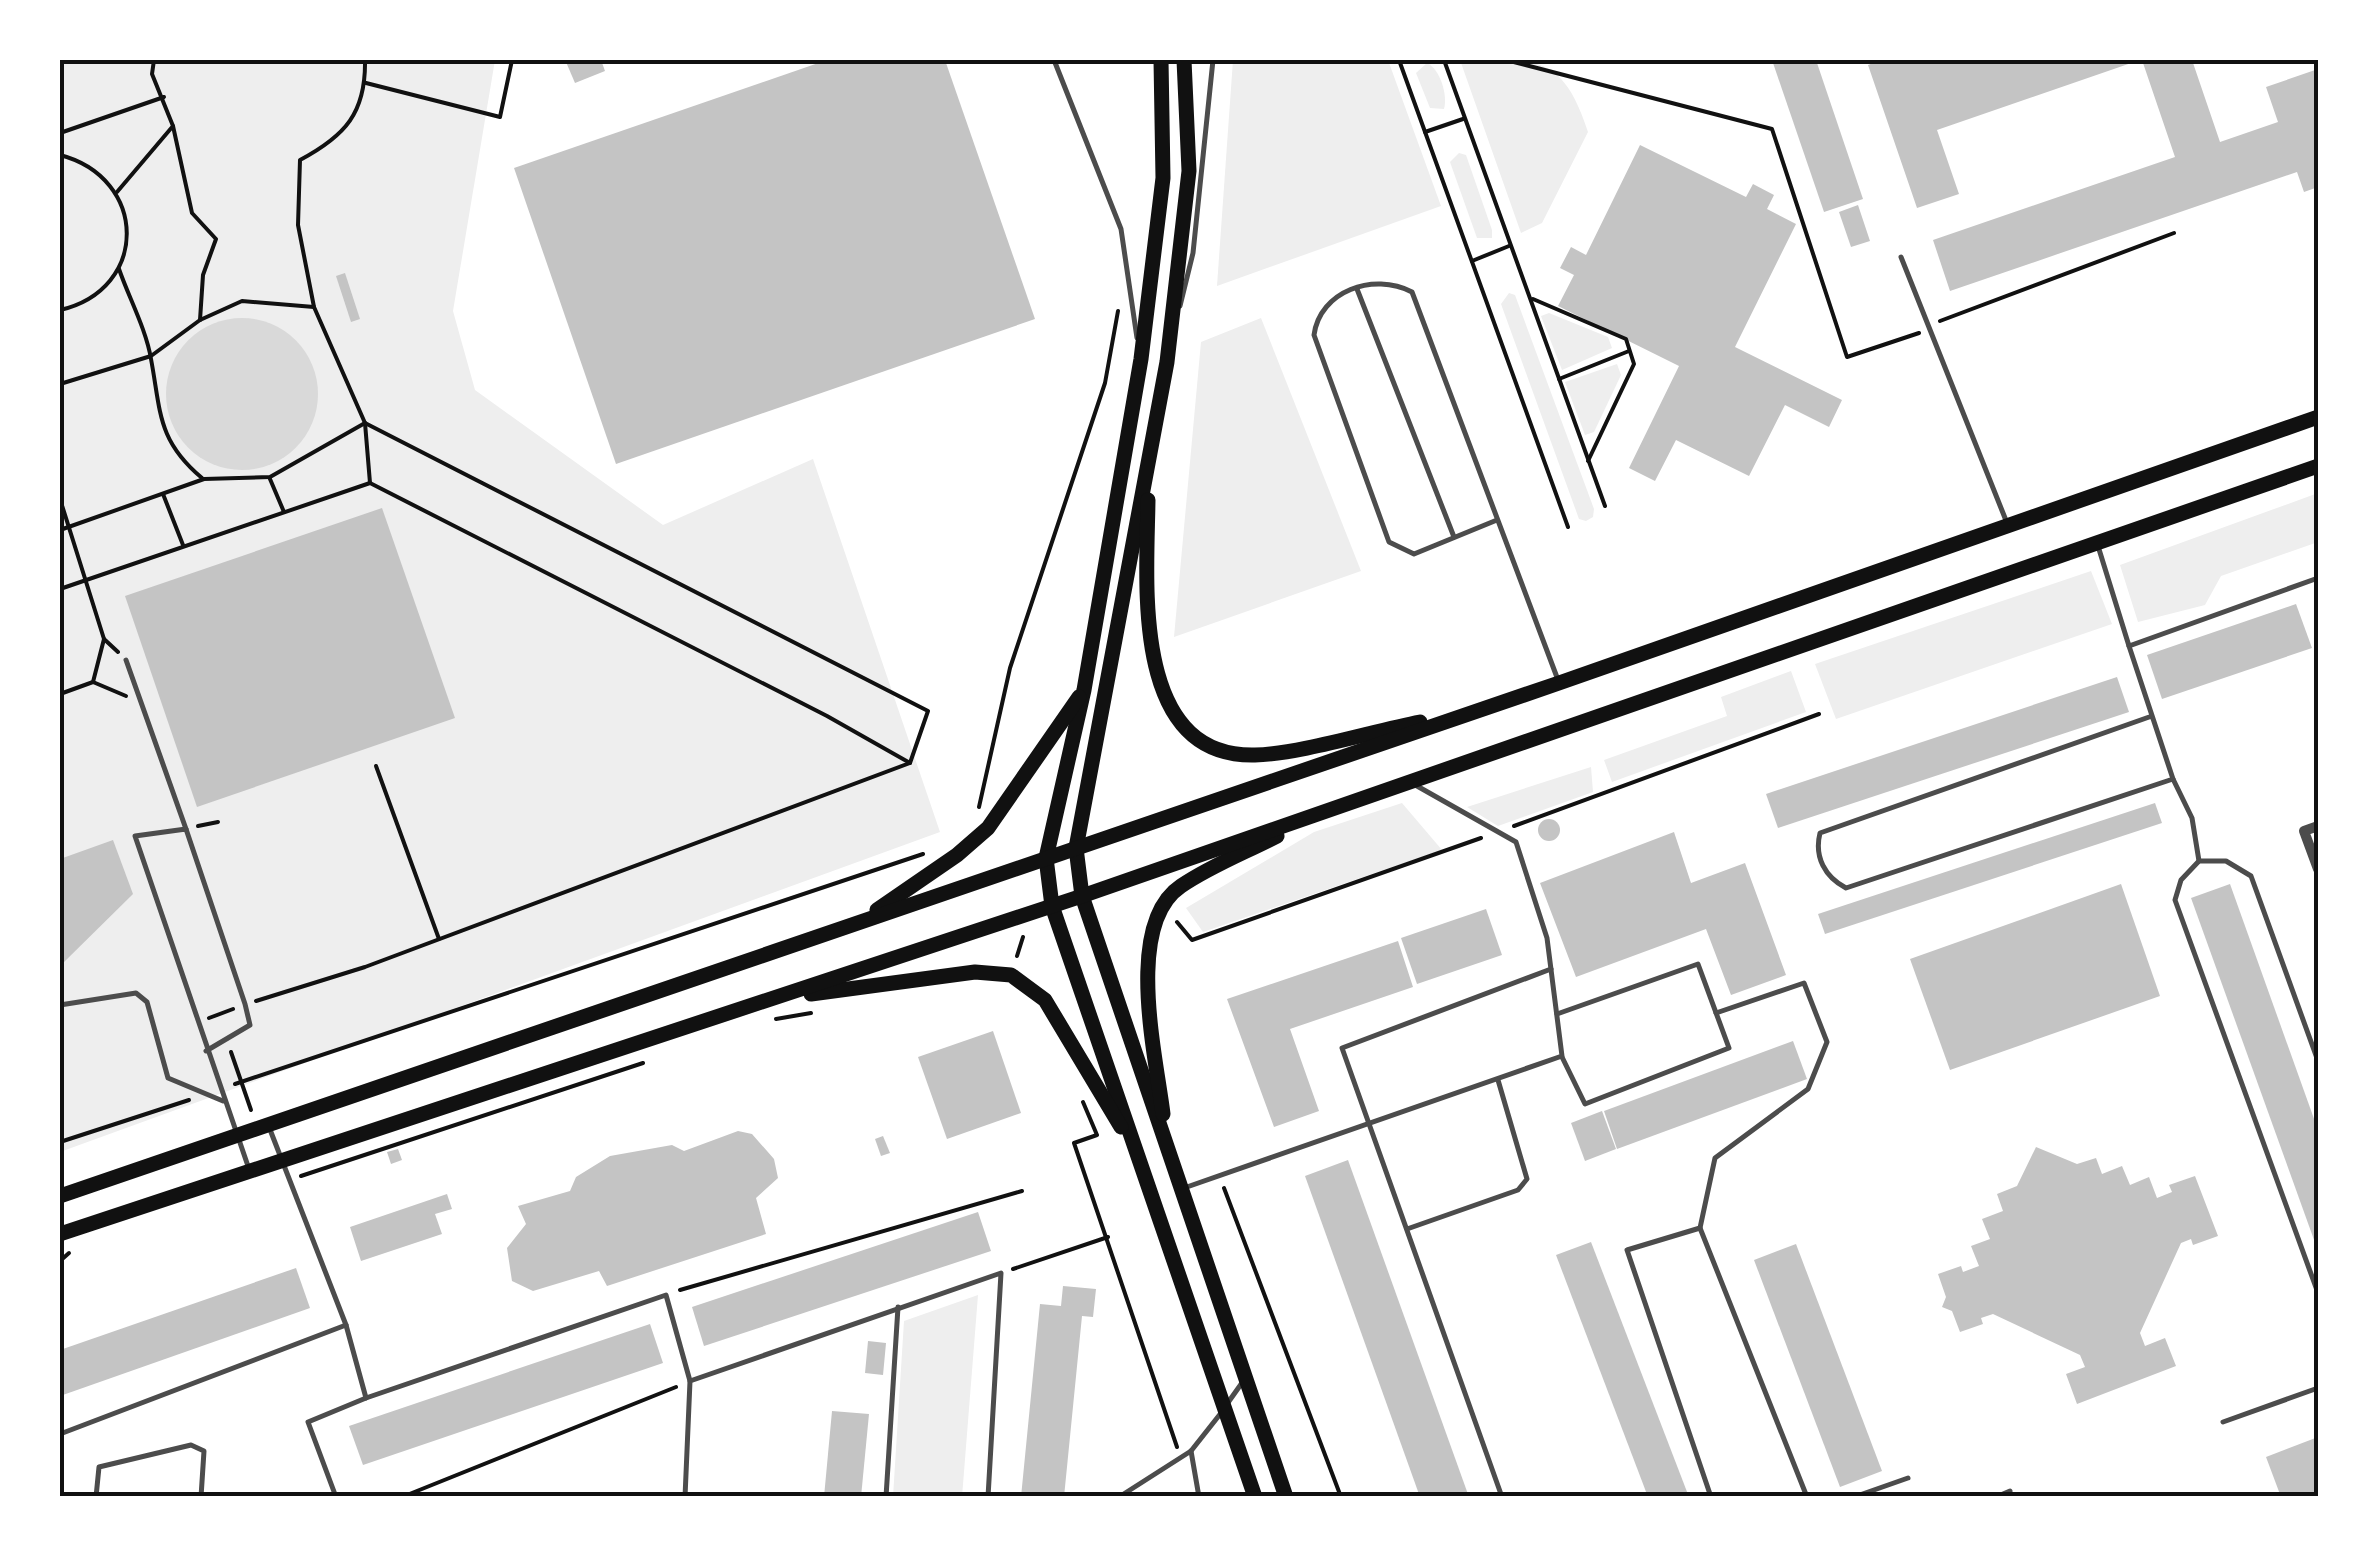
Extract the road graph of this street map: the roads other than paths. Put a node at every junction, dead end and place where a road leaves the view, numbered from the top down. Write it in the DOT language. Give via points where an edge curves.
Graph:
graph roads {
  1 [pos="1054,60"];
  2 [pos="1161,60"];
  3 [pos="1184,60"];
  4 [pos="1213,60"];
  5 [pos="1900,257"];
  6 [pos="1357,289"];
  7 [pos="1141,359"];
  8 [pos="1167,362"];
  9 [pos="2318,417"];
  10 [pos="1150,454"];
  11 [pos="2318,466"];
  12 [pos="1497,520"];
  13 [pos="2008,526"];
  14 [pos="1454,537"];
  15 [pos="2097,543"];
  16 [pos="2318,578"];
  17 [pos="2130,646"];
  18 [pos="126,660"];
  19 [pos="1560,682"];
  20 [pos="1084,690"];
  21 [pos="1478,710"];
  22 [pos="2152,716"];
  23 [pos="2174,778"];
  24 [pos="1410,782"];
  25 [pos="1326,811"];
  26 [pos="2318,826"];
  27 [pos="186,828"];
  28 [pos="1076,848"];
  29 [pos="1046,858"];
  30 [pos="2199,860"];
  31 [pos="2318,869"];
  32 [pos="1082,896"];
  33 [pos="1052,906"];
  34 [pos="860,922"];
  35 [pos="1551,969"];
  36 [pos="768,1000"];
  37 [pos="60,1005"];
  38 [pos="1556,1014"];
  39 [pos="1716,1014"];
  40 [pos="206,1051"];
  41 [pos="1562,1056"];
  42 [pos="2318,1061"];
  43 [pos="1498,1080"];
  44 [pos="223,1101"];
  45 [pos="1370,1123"];
  46 [pos="263,1126"];
  47 [pos="237,1135"];
  48 [pos="1166,1143"];
  49 [pos="1139,1158"];
  50 [pos="283,1161"];
  51 [pos="250,1171"];
  52 [pos="1182,1189"];
  53 [pos="60,1196"];
  54 [pos="1700,1228"];
  55 [pos="1408,1229"];
  56 [pos="60,1234"];
  57 [pos="2318,1293"];
  58 [pos="898,1307"];
  59 [pos="346,1324"];
  60 [pos="1246,1378"];
  61 [pos="690,1381"];
  62 [pos="2318,1388"];
  63 [pos="366,1398"];
  64 [pos="1224,1408"];
  65 [pos="2223,1422"];
  66 [pos="60,1434"];
  67 [pos="1191,1451"];
  68 [pos="1908,1478"];
  69 [pos="2010,1491"];
  70 [pos="335,1495"];
  71 [pos="96,1497"];
  72 [pos="201,1497"];
  73 [pos="323,1497"];
  74 [pos="685,1497"];
  75 [pos="886,1497"];
  76 [pos="988,1497"];
  77 [pos="1119,1497"];
  78 [pos="1199,1497"];
  79 [pos="1255,1497"];
  80 [pos="1286,1497"];
  81 [pos="1502,1497"];
  82 [pos="1711,1497"];
  83 [pos="1807,1497"];
  84 [pos="1854,1497"];
  85 [pos="1996,1497"];
  1 -- 7 [label="lane" via="1121,229"];
  2 -- 7 [label="main road" via="1163,178"];
  3 -- 8 [label="main road" via="1189,171"];
  4 -- 8 [label="lane" via="1193,253"];
  5 -- 13 [label="lane"];
  6 -- 12 [label="lane" via="1397,284 1412,292"];
  6 -- 14 [label="lane"];
  6 -- 14 [label="lane" via="1331,298 1317,314 1314,335 1389,542 1414,554"];
  7 -- 20 [label="main road"];
  8 -- 10 [label="main road"];
  9 -- 13 [label="main road"];
  10 -- 21 [label="main road" via="1146,618 1164,700 1204,745 1253,755"];
  10 -- 28 [label="main road"];
  11 -- 15 [label="main road"];
  12 -- 14 [label="lane"];
  12 -- 19 [label="lane"];
  13 -- 19 [label="main road"];
  15 -- 17 [label="lane"];
  15 -- 24 [label="main road"];
  16 -- 17 [label="lane"];
  17 -- 22 [label="lane"];
  18 -- 27 [label="lane"];
  19 -- 21 [label="main road"];
  20 -- 29 [label="main road"];
  20 -- 34 [label="main road" via="988,828"];
  21 -- 28 [label="main road"];
  22 -- 23 [label="lane"];
  22 -- 23 [label="lane" via="1820,833 1820,862 1846,888"];
  23 -- 30 [label="lane" via="2192,818"];
  24 -- 25 [label="main road"];
  24 -- 35 [label="lane" via="1516,842"];
  25 -- 32 [label="main road"];
  25 -- 48 [label="main road" via="1178,887 1163,905 1146,958"];
  26 -- 31 [label="street" via="2304,831"];
  27 -- 40 [label="lane" via="250,1025"];
  27 -- 40 [label="lane" via="134,836"];
  28 -- 29 [label="main road"];
  28 -- 32 [label="main road"];
  29 -- 33 [label="main road"];
  29 -- 34 [label="main road"];
  30 -- 42 [label="lane" via="2226,861 2251,876"];
  30 -- 57 [label="lane" via="2181,880 2175,900"];
  32 -- 33 [label="main road"];
  32 -- 48 [label="main road"];
  33 -- 36 [label="main road"];
  33 -- 49 [label="main road"];
  34 -- 46 [label="main road"];
  35 -- 38 [label="lane"];
  35 -- 45 [label="lane" via="1342,1048"];
  36 -- 49 [label="main road" via="975,972 1010,975 1045,1000"];
  36 -- 50 [label="main road"];
  37 -- 44 [label="lane" via="136,992 147,1002 168,1078"];
  38 -- 39 [label="lane" via="1698,964"];
  38 -- 41 [label="lane"];
  39 -- 41 [label="lane" via="1729,1048 1585,1104"];
  39 -- 54 [label="lane" via="1804,982 1827,1042 1808,1089 1715,1158"];
  40 -- 44 [label="lane"];
  41 -- 43 [label="lane"];
  43 -- 45 [label="lane"];
  43 -- 55 [label="lane" via="1527,1179 1518,1190"];
  44 -- 47 [label="lane"];
  45 -- 52 [label="lane"];
  45 -- 55 [label="lane"];
  46 -- 47 [label="main road"];
  46 -- 50 [label="lane"];
  47 -- 51 [label="lane"];
  47 -- 53 [label="main road"];
  48 -- 52 [label="main road"];
  49 -- 64 [label="main road"];
  50 -- 51 [label="main road"];
  50 -- 59 [label="lane"];
  51 -- 56 [label="main road"];
  52 -- 60 [label="main road"];
  54 -- 82 [label="lane" via="1628,1250"];
  54 -- 83 [label="lane"];
  55 -- 81 [label="lane"];
  58 -- 61 [label="lane"];
  58 -- 75 [label="lane"];
  58 -- 76 [label="lane" via="1001,1273"];
  59 -- 63 [label="lane"];
  59 -- 66 [label="lane"];
  60 -- 64 [label="lane"];
  60 -- 80 [label="main road"];
  61 -- 63 [label="lane" via="666,1294"];
  61 -- 74 [label="lane"];
  62 -- 65 [label="lane"];
  63 -- 70 [label="lane" via="308,1422"];
  64 -- 67 [label="lane"];
  64 -- 79 [label="main road"];
  67 -- 77 [label="lane"];
  67 -- 78 [label="lane"];
  68 -- 84 [label="lane"];
  69 -- 85 [label="lane"];
  70 -- 73 [label="lane"];
  71 -- 72 [label="lane" via="100,1468 191,1445 204,1451"];
}
